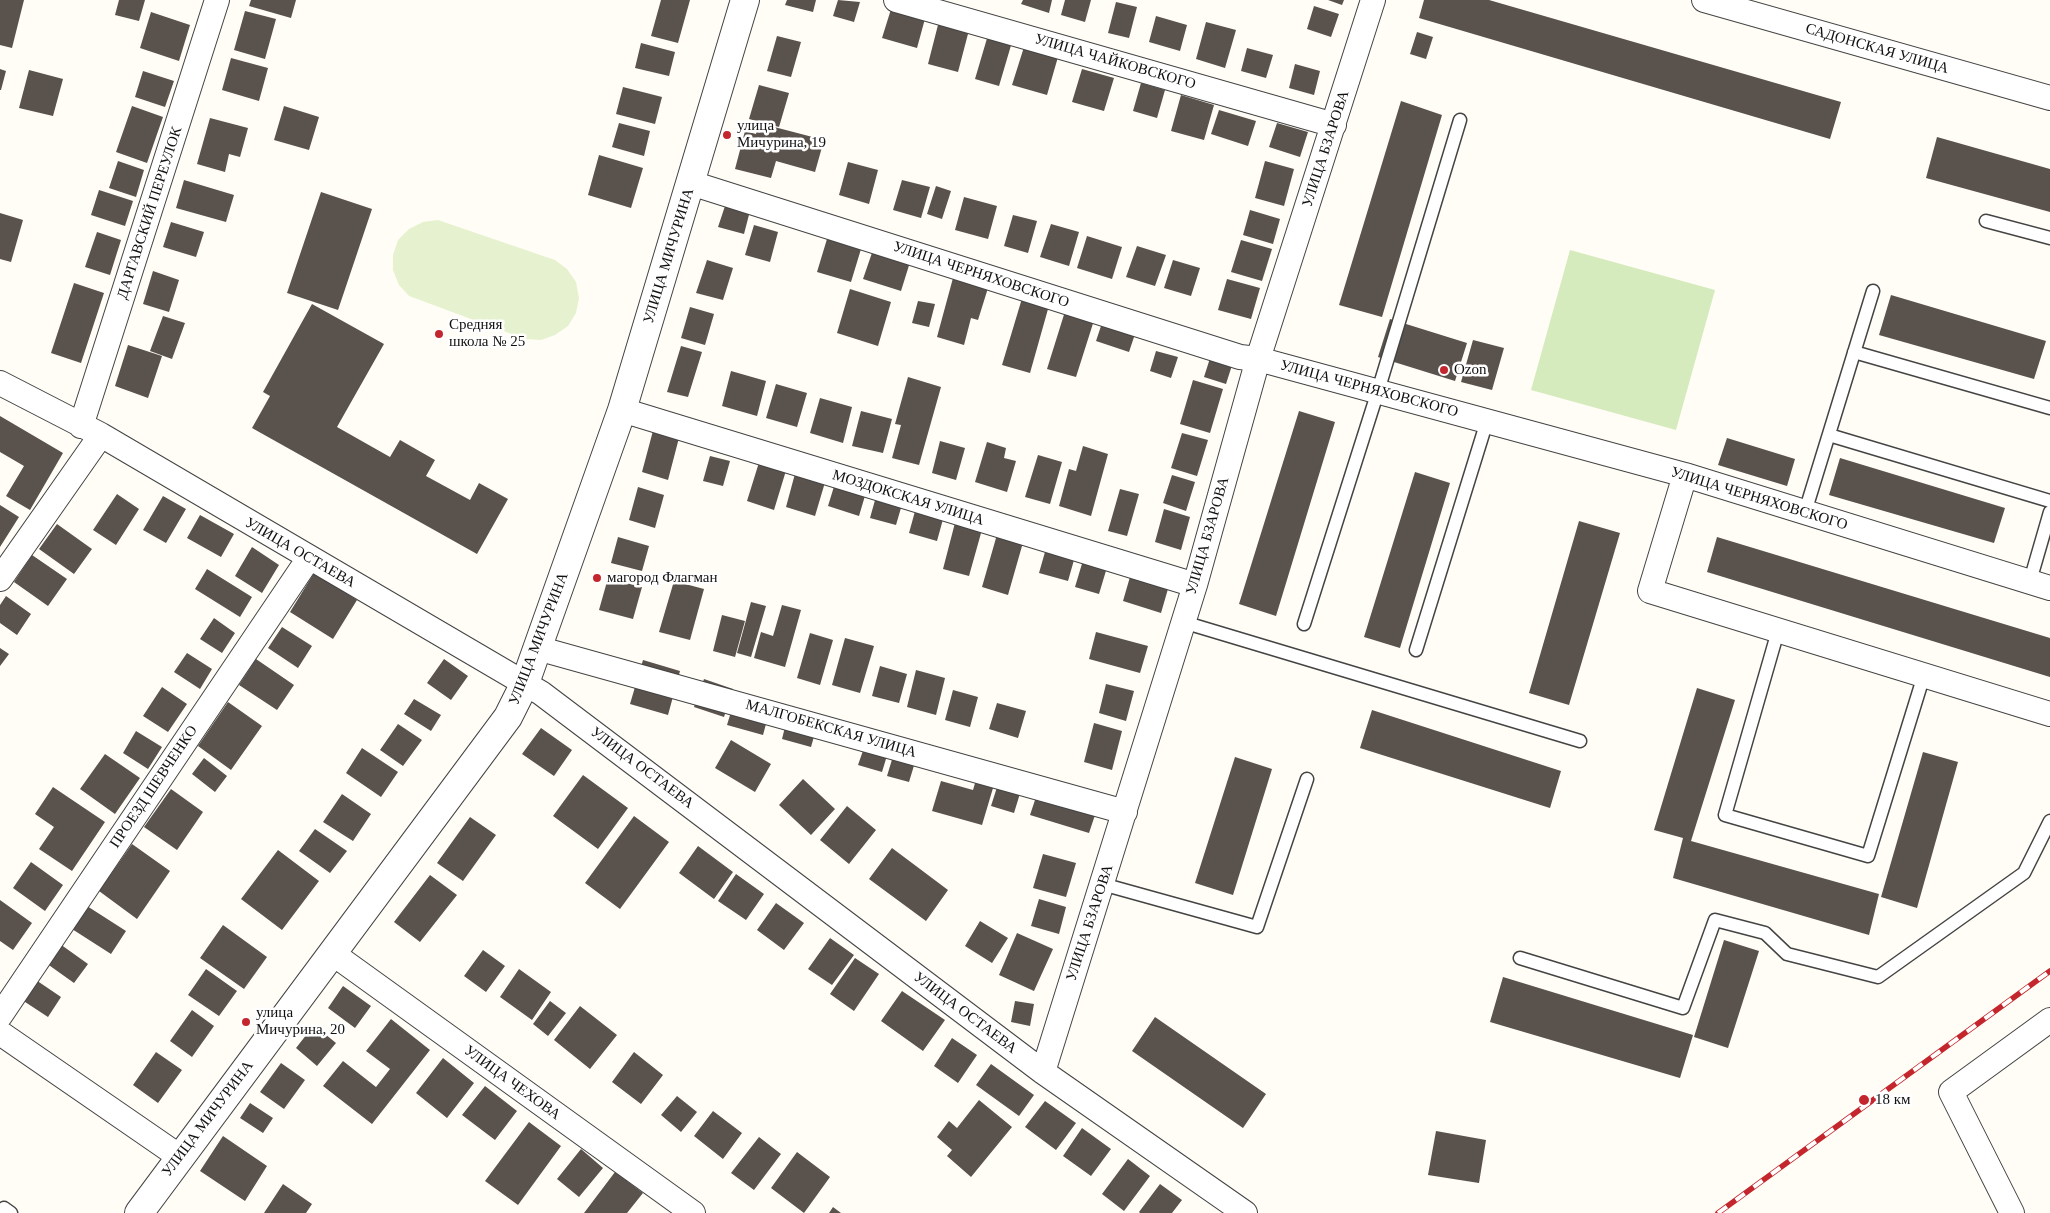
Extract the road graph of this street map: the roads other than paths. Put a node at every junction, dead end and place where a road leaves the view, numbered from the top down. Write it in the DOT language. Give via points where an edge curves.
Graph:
graph roads {
  1 [pos="218,0"];
  2 [pos="745,0"];
  3 [pos="896,0"];
  4 [pos="1372,0"];
  5 [pos="1704,0"];
  6 [pos="2050,98"];
  7 [pos="1460,120"];
  8 [pos="1334,125"];
  9 [pos="691,183"];
  10 [pos="1986,221"];
  11 [pos="2050,238"];
  12 [pos="1873,291"];
  13 [pos="1854,352"];
  14 [pos="1258,359"];
  15 [pos="0,384"];
  16 [pos="1378,392"];
  17 [pos="2050,408"];
  18 [pos="622,410"];
  19 [pos="1487,421"];
  20 [pos="91,430"];
  21 [pos="1829,435"];
  22 [pos="1685,475"];
  23 [pos="2050,501"];
  24 [pos="1805,512"];
  25 [pos="2050,512"];
  26 [pos="309,558"];
  27 [pos="0,579"];
  28 [pos="2040,584"];
  29 [pos="1195,585"];
  30 [pos="1183,622"];
  31 [pos="1304,624"];
  32 [pos="1778,631"];
  33 [pos="537,648"];
  34 [pos="1416,650"];
  35 [pos="1924,676"];
  36 [pos="525,683"];
  37 [pos="2050,714"];
  38 [pos="1580,741"];
  39 [pos="1307,779"];
  40 [pos="1125,812"];
  41 [pos="2050,820"];
  42 [pos="1102,884"];
  43 [pos="332,953"];
  44 [pos="1520,958"];
  45 [pos="0,1016"];
  46 [pos="2050,1020"];
  47 [pos="0,1033"];
  48 [pos="1043,1072"];
  49 [pos="180,1157"];
  50 [pos="146,1210"];
  51 [pos="0,1213"];
  52 [pos="11,1213"];
  53 [pos="693,1213"];
  54 [pos="1245,1213"];
  55 [pos="2012,1213"];
  1 -- 20 [label="street, ДАРГАВСКИЙ ПЕРЕУЛОК"];
  2 -- 9 [label="street, УЛИЦА МИЧУРИНА"];
  3 -- 8 [label="street, УЛИЦА ЧАЙКОВСКОГО"];
  4 -- 8 [label="street, УЛИЦА БЗАРОВА"];
  5 -- 6 [label="street, САДОНСКАЯ УЛИЦА"];
  7 -- 16 [label="lane"];
  8 -- 14 [label="street, УЛИЦА БЗАРОВА"];
  9 -- 14 [label="street, УЛИЦА ЧЕРНЯХОВСКОГО" via="1231,354"];
  9 -- 18 [label="street, УЛИЦА МИЧУРИНА"];
  10 -- 11 [label="lane"];
  12 -- 13 [label="lane"];
  13 -- 17 [label="lane"];
  13 -- 21 [label="lane"];
  14 -- 16 [label="street, УЛИЦА ЧЕРНЯХОВСКОГО"];
  14 -- 29 [label="street, УЛИЦА БЗАРОВА"];
  15 -- 20 [label="street, УЛИЦА ОСТАЕВА"];
  16 -- 19 [label="street, УЛИЦА ЧЕРНЯХОВСКОГО"];
  16 -- 31 [label="lane"];
  18 -- 29 [label="street, МОЗДОКСКАЯ УЛИЦА"];
  18 -- 33 [label="street, УЛИЦА МИЧУРИНА"];
  19 -- 22 [label="street, УЛИЦА ЧЕРНЯХОВСКОГО"];
  19 -- 34 [label="lane"];
  20 -- 26 [label="street, УЛИЦА ОСТАЕВА"];
  20 -- 27 [label="street, ДАРГАВСКИЙ ПЕРЕУЛОК"];
  21 -- 23 [label="lane"];
  21 -- 24 [label="lane"];
  22 -- 24 [label="street, УЛИЦА ЧЕРНЯХОВСКОГО"];
  22 -- 32 [label="street" via="1650,591"];
  24 -- 28 [label="street, УЛИЦА ЧЕРНЯХОВСКОГО"];
  25 -- 28 [label="lane"];
  26 -- 36 [label="street, УЛИЦА ОСТАЕВА"];
  26 -- 45 [label="street, ПРОЕЗД ШЕВЧЕНКО"];
  29 -- 30 [label="street, УЛИЦА БЗАРОВА"];
  30 -- 38 [label="lane"];
  30 -- 40 [label="street, УЛИЦА БЗАРОВА"];
  32 -- 35 [label="street"];
  32 -- 35 [label="lane" via="1725,815 1868,856"];
  33 -- 36 [label="street, УЛИЦА МИЧУРИНА"];
  33 -- 40 [label="street, МАЛГОБЕКСКАЯ УЛИЦА"];
  35 -- 37 [label="street"];
  36 -- 43 [label="street, УЛИЦА МИЧУРИНА" via="508,717"];
  36 -- 48 [label="street, УЛИЦА ОСТАЕВА"];
  39 -- 42 [label="lane" via="1257,927"];
  40 -- 42 [label="street, УЛИЦА БЗАРОВА"];
  41 -- 44 [label="lane" via="2024,873 1878,976 1787,954 1765,933 1715,920 1684,1008"];
  42 -- 48 [label="street, УЛИЦА БЗАРОВА"];
  43 -- 49 [label="street, УЛИЦА МИЧУРИНА"];
  43 -- 53 [label="street, УЛИЦА ЧЕХОВА"];
  46 -- 55 [label="street" via="1951,1092"];
  47 -- 49 [label="street"];
  48 -- 54 [label="street, УЛИЦА ОСТАЕВА"];
  49 -- 50 [label="street, УЛИЦА МИЧУРИНА"];
  51 -- 52 [label="lane" via="4,1208"];
}
